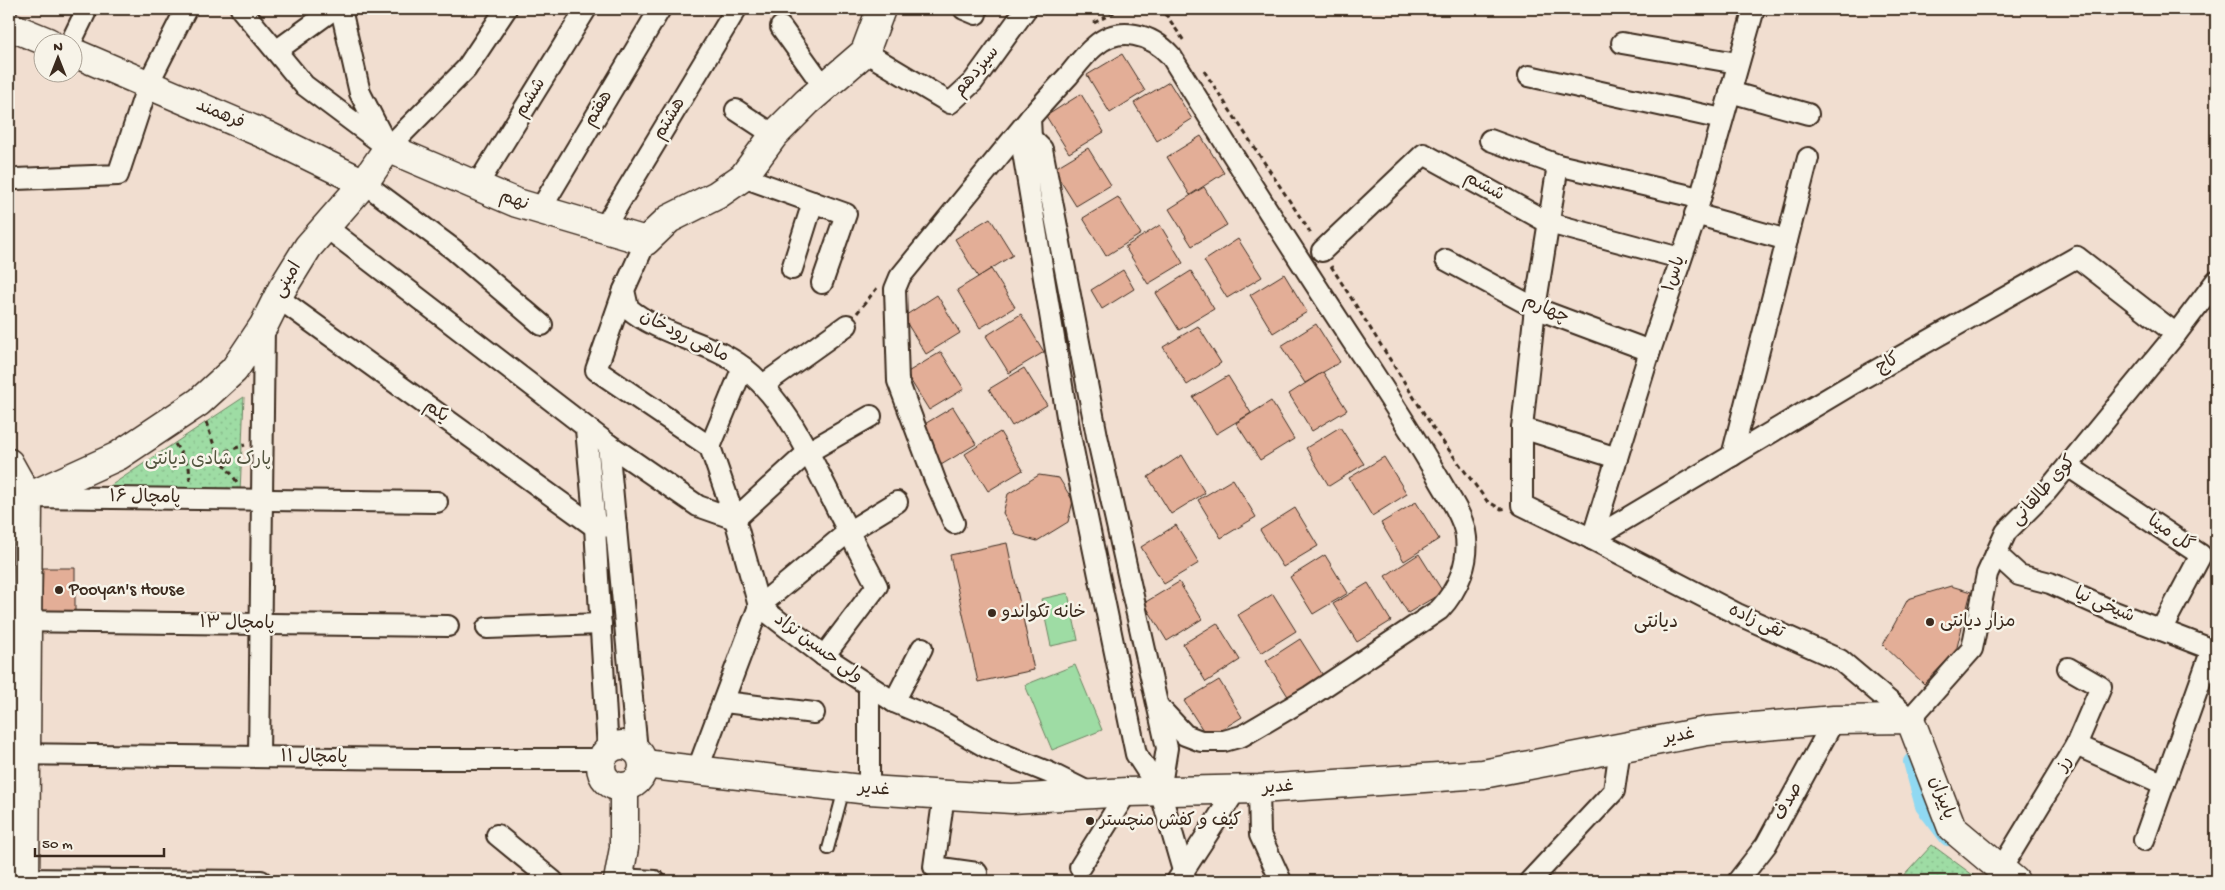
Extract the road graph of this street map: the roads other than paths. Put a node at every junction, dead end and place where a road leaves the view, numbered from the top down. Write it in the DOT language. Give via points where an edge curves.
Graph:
graph roads {
  1 [pos="87,9"];
  2 [pos="186,9"];
  3 [pos="334,9"];
  4 [pos="341,9"];
  5 [pos="506,9"];
  6 [pos="586,9"];
  7 [pos="660,9"];
  8 [pos="736,9"];
  9 [pos="881,9"];
  10 [pos="1026,9"];
  11 [pos="1754,9"];
  12 [pos="249,12"];
  13 [pos="9,26"];
  14 [pos="781,27"];
  15 [pos="75,32"];
  16 [pos="32,35"];
  17 [pos="1622,43"];
  18 [pos="276,51"];
  19 [pos="865,52"];
  20 [pos="82,56"];
  21 [pos="1737,63"];
  22 [pos="1529,76"];
  23 [pos="148,84"];
  24 [pos="824,87"];
  25 [pos="1730,92"];
  26 [pos="736,110"];
  27 [pos="1808,114"];
  28 [pos="1030,118"];
  29 [pos="1722,119"];
  30 [pos="774,135"];
  31 [pos="1031,138"];
  32 [pos="1490,140"];
  33 [pos="388,148"];
  34 [pos="1808,158"];
  35 [pos="1558,165"];
  36 [pos="743,177"];
  37 [pos="16,179"];
  38 [pos="364,183"];
  39 [pos="476,186"];
  40 [pos="813,202"];
  41 [pos="1697,206"];
  42 [pos="540,210"];
  43 [pos="1550,223"];
  44 [pos="326,227"];
  45 [pos="604,228"];
  46 [pos="1787,240"];
  47 [pos="646,241"];
  48 [pos="1322,251"];
  49 [pos="1680,258"];
  50 [pos="1446,260"];
  51 [pos="792,269"];
  52 [pos="2216,280"];
  53 [pos="822,283"];
  54 [pos="624,290"];
  55 [pos="277,297"];
  56 [pos="2210,302"];
  57 [pos="1535,308"];
  58 [pos="264,325"];
  59 [pos="542,325"];
  60 [pos="847,325"];
  61 [pos="2176,334"];
  62 [pos="1650,351"];
  63 [pos="742,367"];
  64 [pos="763,385"];
  65 [pos="871,416"];
  66 [pos="1522,428"];
  67 [pos="586,429"];
  68 [pos="1097,436"];
  69 [pos="1071,440"];
  70 [pos="608,444"];
  71 [pos="710,447"];
  72 [pos="808,452"];
  73 [pos="1732,456"];
  74 [pos="1617,458"];
  75 [pos="9,463"];
  76 [pos="2068,466"];
  77 [pos="18,498"];
  78 [pos="255,500"];
  79 [pos="437,502"];
  80 [pos="897,502"];
  81 [pos="735,519"];
  82 [pos="954,523"];
  83 [pos="616,526"];
  84 [pos="595,527"];
  85 [pos="848,532"];
  86 [pos="1592,538"];
  87 [pos="1996,554"];
  88 [pos="759,606"];
  89 [pos="18,621"];
  90 [pos="260,624"];
  91 [pos="601,624"];
  92 [pos="448,626"];
  93 [pos="487,628"];
  94 [pos="2162,630"];
  95 [pos="922,648"];
  96 [pos="2214,650"];
  97 [pos="824,656"];
  98 [pos="2068,668"];
  99 [pos="869,687"];
  100 [pos="725,702"];
  101 [pos="894,702"];
  102 [pos="1157,704"];
  103 [pos="814,713"];
  104 [pos="1910,719"];
  105 [pos="1834,720"];
  106 [pos="2076,745"];
  107 [pos="1620,748"];
  108 [pos="17,754"];
  109 [pos="605,755"];
  110 [pos="259,757"];
  111 [pos="640,757"];
  112 [pos="698,771"];
  113 [pos="2164,784"];
  114 [pos="624,787"];
  115 [pos="857,789"];
  116 [pos="1248,790"];
  117 [pos="1160,791"];
  118 [pos="1127,792"];
  119 [pos="1092,794"];
  120 [pos="944,795"];
  121 [pos="497,835"];
  122 [pos="2144,840"];
  123 [pos="828,849"];
  124 [pos="1080,866"];
  125 [pos="977,873"];
  126 [pos="2008,875"];
  127 [pos="1182,879"];
  128 [pos="20,880"];
  129 [pos="261,881"];
  130 [pos="553,881"];
  131 [pos="619,881"];
  132 [pos="655,881"];
  133 [pos="1281,881"];
  134 [pos="1530,881"];
  135 [pos="1738,881"];
  1 -- 15 [label="street"];
  2 -- 23 [label="street"];
  3 -- 18 [label="street"];
  4 -- 33 [label="street" via="360,93"];
  5 -- 33 [label="street, امینی" via="466,69"];
  6 -- 39 [label="street, ششم"];
  7 -- 42 [label="street, هفتم"];
  8 -- 45 [label="street, هشتم"];
  9 -- 19 [label="main road"];
  10 -- 19 [label="street, سیزدهم" via="973,82 950,103"];
  11 -- 21 [label="street, یاس۱"];
  12 -- 18 [label="street"];
  13 -- 16 [label="main road"];
  14 -- 24 [label="street"];
  17 -- 21 [label="street"];
  18 -- 33 [label="street" via="304,84"];
  19 -- 24 [label="main road"];
  20 -- 23 [label="main road, فرهمند"];
  21 -- 25 [label="street, یاس۱"];
  22 -- 29 [label="street"];
  23 -- 37 [label="street" via="118,175"];
  23 -- 38 [label="main road, فرهمند" via="266,135"];
  24 -- 30 [label="main road"];
  25 -- 27 [label="street"];
  25 -- 29 [label="street, یاس۱"];
  26 -- 30 [label="street"];
  28 -- 31 [label="street"];
  28 -- 82 [label="street" via="900,277 895,289 898,382"];
  28 -- 102 [label="street" via="1095,46 1109,37 1139,35 1163,47 1413,434 1455,506 1466,532 1460,581 1452,597 1439,610 1310,696 1242,736 1224,741 1201,741 1185,735"];
  29 -- 41 [label="street, یاس۱"];
  30 -- 36 [label="main road"];
  31 -- 68 [label="street" via="1042,149"];
  31 -- 69 [label="street" via="1023,152"];
  32 -- 35 [label="street"];
  33 -- 38 [label="main road, امینی"];
  33 -- 39 [label="main road, نهم"];
  34 -- 46 [label="street"];
  35 -- 41 [label="street"];
  35 -- 43 [label="street"];
  36 -- 40 [label="street"];
  36 -- 47 [label="main road" via="717,195 670,219"];
  38 -- 44 [label="main road, امینی"];
  38 -- 59 [label="street" via="453,249"];
  39 -- 42 [label="main road, نهم"];
  40 -- 51 [label="street"];
  40 -- 53 [label="street" via="846,214"];
  41 -- 46 [label="street"];
  41 -- 49 [label="street, یاس۱"];
  42 -- 45 [label="main road, نهم"];
  43 -- 48 [label="street, ششم" via="1424,154"];
  43 -- 49 [label="street, ششم"];
  43 -- 57 [label="street"];
  44 -- 55 [label="main road, امینی" via="308,247"];
  44 -- 67 [label="street"];
  45 -- 47 [label="main road, نهم"];
  46 -- 73 [label="street"];
  47 -- 54 [label="street"];
  49 -- 62 [label="street, یاس۱"];
  50 -- 57 [label="street, چهارم"];
  52 -- 56 [label="street, کوی طالقانی"];
  54 -- 63 [label="street, ماهی رودخان" via="628,308 637,315 723,354"];
  54 -- 71 [label="street" via="596,370"];
  55 -- 58 [label="main road, امینی"];
  55 -- 84 [label="street, یکم"];
  56 -- 61 [label="street, کوی طالقانی"];
  57 -- 62 [label="street, چهارم"];
  57 -- 66 [label="street"];
  58 -- 77 [label="main road, امینی" via="234,370 199,402 118,456"];
  58 -- 78 [label="street" via="263,439"];
  60 -- 64 [label="street"];
  61 -- 73 [label="street, کاج" via="2077,257"];
  61 -- 76 [label="street, کوی طالقانی"];
  62 -- 74 [label="street, یاس۱"];
  63 -- 64 [label="street, ماهی رودخان"];
  63 -- 71 [label="street"];
  64 -- 72 [label="street, ماهی رودخان" via="782,408"];
  65 -- 72 [label="street"];
  66 -- 74 [label="street"];
  66 -- 86 [label="street, تقی زاده" via="1522,505"];
  67 -- 70 [label="street"];
  67 -- 84 [label="street"];
  68 -- 69 [label="street"];
  68 -- 102 [label="street"];
  69 -- 117 [label="street" via="1136,754"];
  70 -- 81 [label="street" via="698,506"];
  70 -- 83 [label="street"];
  71 -- 81 [label="street, ولی حسین نژاد"];
  72 -- 81 [label="street"];
  72 -- 85 [label="street, ماهی رودخان"];
  73 -- 86 [label="street, کاج"];
  74 -- 86 [label="street, یاس۱"];
  75 -- 77 [label="main road"];
  76 -- 87 [label="street, کوی طالقانی" via="2006,532"];
  76 -- 94 [label="street, گل مینا" via="2201,555"];
  77 -- 78 [label="street, پامچال ۱۶"];
  77 -- 89 [label="main road"];
  78 -- 79 [label="street, پامچال ۱۶"];
  78 -- 90 [label="street"];
  80 -- 85 [label="street"];
  81 -- 88 [label="street, ولی حسین نژاد"];
  83 -- 84 [label="street"];
  83 -- 111 [label="street"];
  84 -- 91 [label="street"];
  85 -- 88 [label="street"];
  85 -- 97 [label="street, ماهی رودخان" via="877,586"];
  86 -- 104 [label="street, تقی زاده" via="1737,614 1840,660"];
  87 -- 94 [label="street, شیخی نیا" via="2019,575 2050,583"];
  87 -- 104 [label="street, کوی طالقانی" via="1987,574 1972,648"];
  88 -- 97 [label="street, ولی حسین نژاد"];
  88 -- 100 [label="street"];
  89 -- 90 [label="street, پامچال ۱۳"];
  89 -- 108 [label="main road"];
  90 -- 92 [label="street, پامچال ۱۳"];
  90 -- 110 [label="street"];
  91 -- 93 [label="street"];
  91 -- 109 [label="street"];
  94 -- 96 [label="street, شیخی نیا"];
  95 -- 101 [label="street"];
  96 -- 113 [label="street"];
  97 -- 99 [label="street, ولی حسین نژاد"];
  98 -- 106 [label="street, رز" via="2101,687"];
  99 -- 101 [label="street, ولی حسین نژاد"];
  99 -- 115 [label="street"];
  100 -- 103 [label="street"];
  100 -- 112 [label="street"];
  101 -- 119 [label="street, ولی حسین نژاد"];
  102 -- 117 [label="street" via="1167,748"];
  104 -- 105 [label="main road, غدیر"];
  104 -- 126 [label="main road, پاییزان" via="1952,828"];
  105 -- 107 [label="main road, غدیر" via="1707,732"];
  105 -- 135 [label="street, صدف" via="1766,845"];
  106 -- 113 [label="street"];
  106 -- 126 [label="street, رز"];
  107 -- 116 [label="main road, غدیر" via="1483,774"];
  107 -- 134 [label="street" via="1614,791"];
  108 -- 110 [label="street, پامچال ۱۱"];
  108 -- 128 [label="main road"];
  109 -- 110 [label="street, پامچال ۱۱"];
  109 -- 111 [label="main road" via="617,746 628,746"];
  109 -- 114 [label="main road" via="601,769 606,779 614,786"];
  111 -- 112 [label="main road, غدیر"];
  111 -- 114 [label="main road" via="643,772 639,780"];
  112 -- 115 [label="main road, غدیر"];
  113 -- 122 [label="street"];
  114 -- 131 [label="main road" via="624,848"];
  115 -- 120 [label="main road, غدیر"];
  115 -- 123 [label="lane"];
  116 -- 117 [label="main road, غدیر"];
  116 -- 127 [label="street"];
  116 -- 133 [label="street" via="1260,836"];
  117 -- 118 [label="main road, غدیر"];
  117 -- 127 [label="street"];
  118 -- 119 [label="main road, غدیر"];
  118 -- 124 [label="street"];
  119 -- 120 [label="main road, غدیر" via="1012,799"];
  120 -- 125 [label="street" via="934,867"];
  121 -- 130 [label="street"];
  128 -- 129 [label="street"];
  131 -- 132 [label="street"];
}
